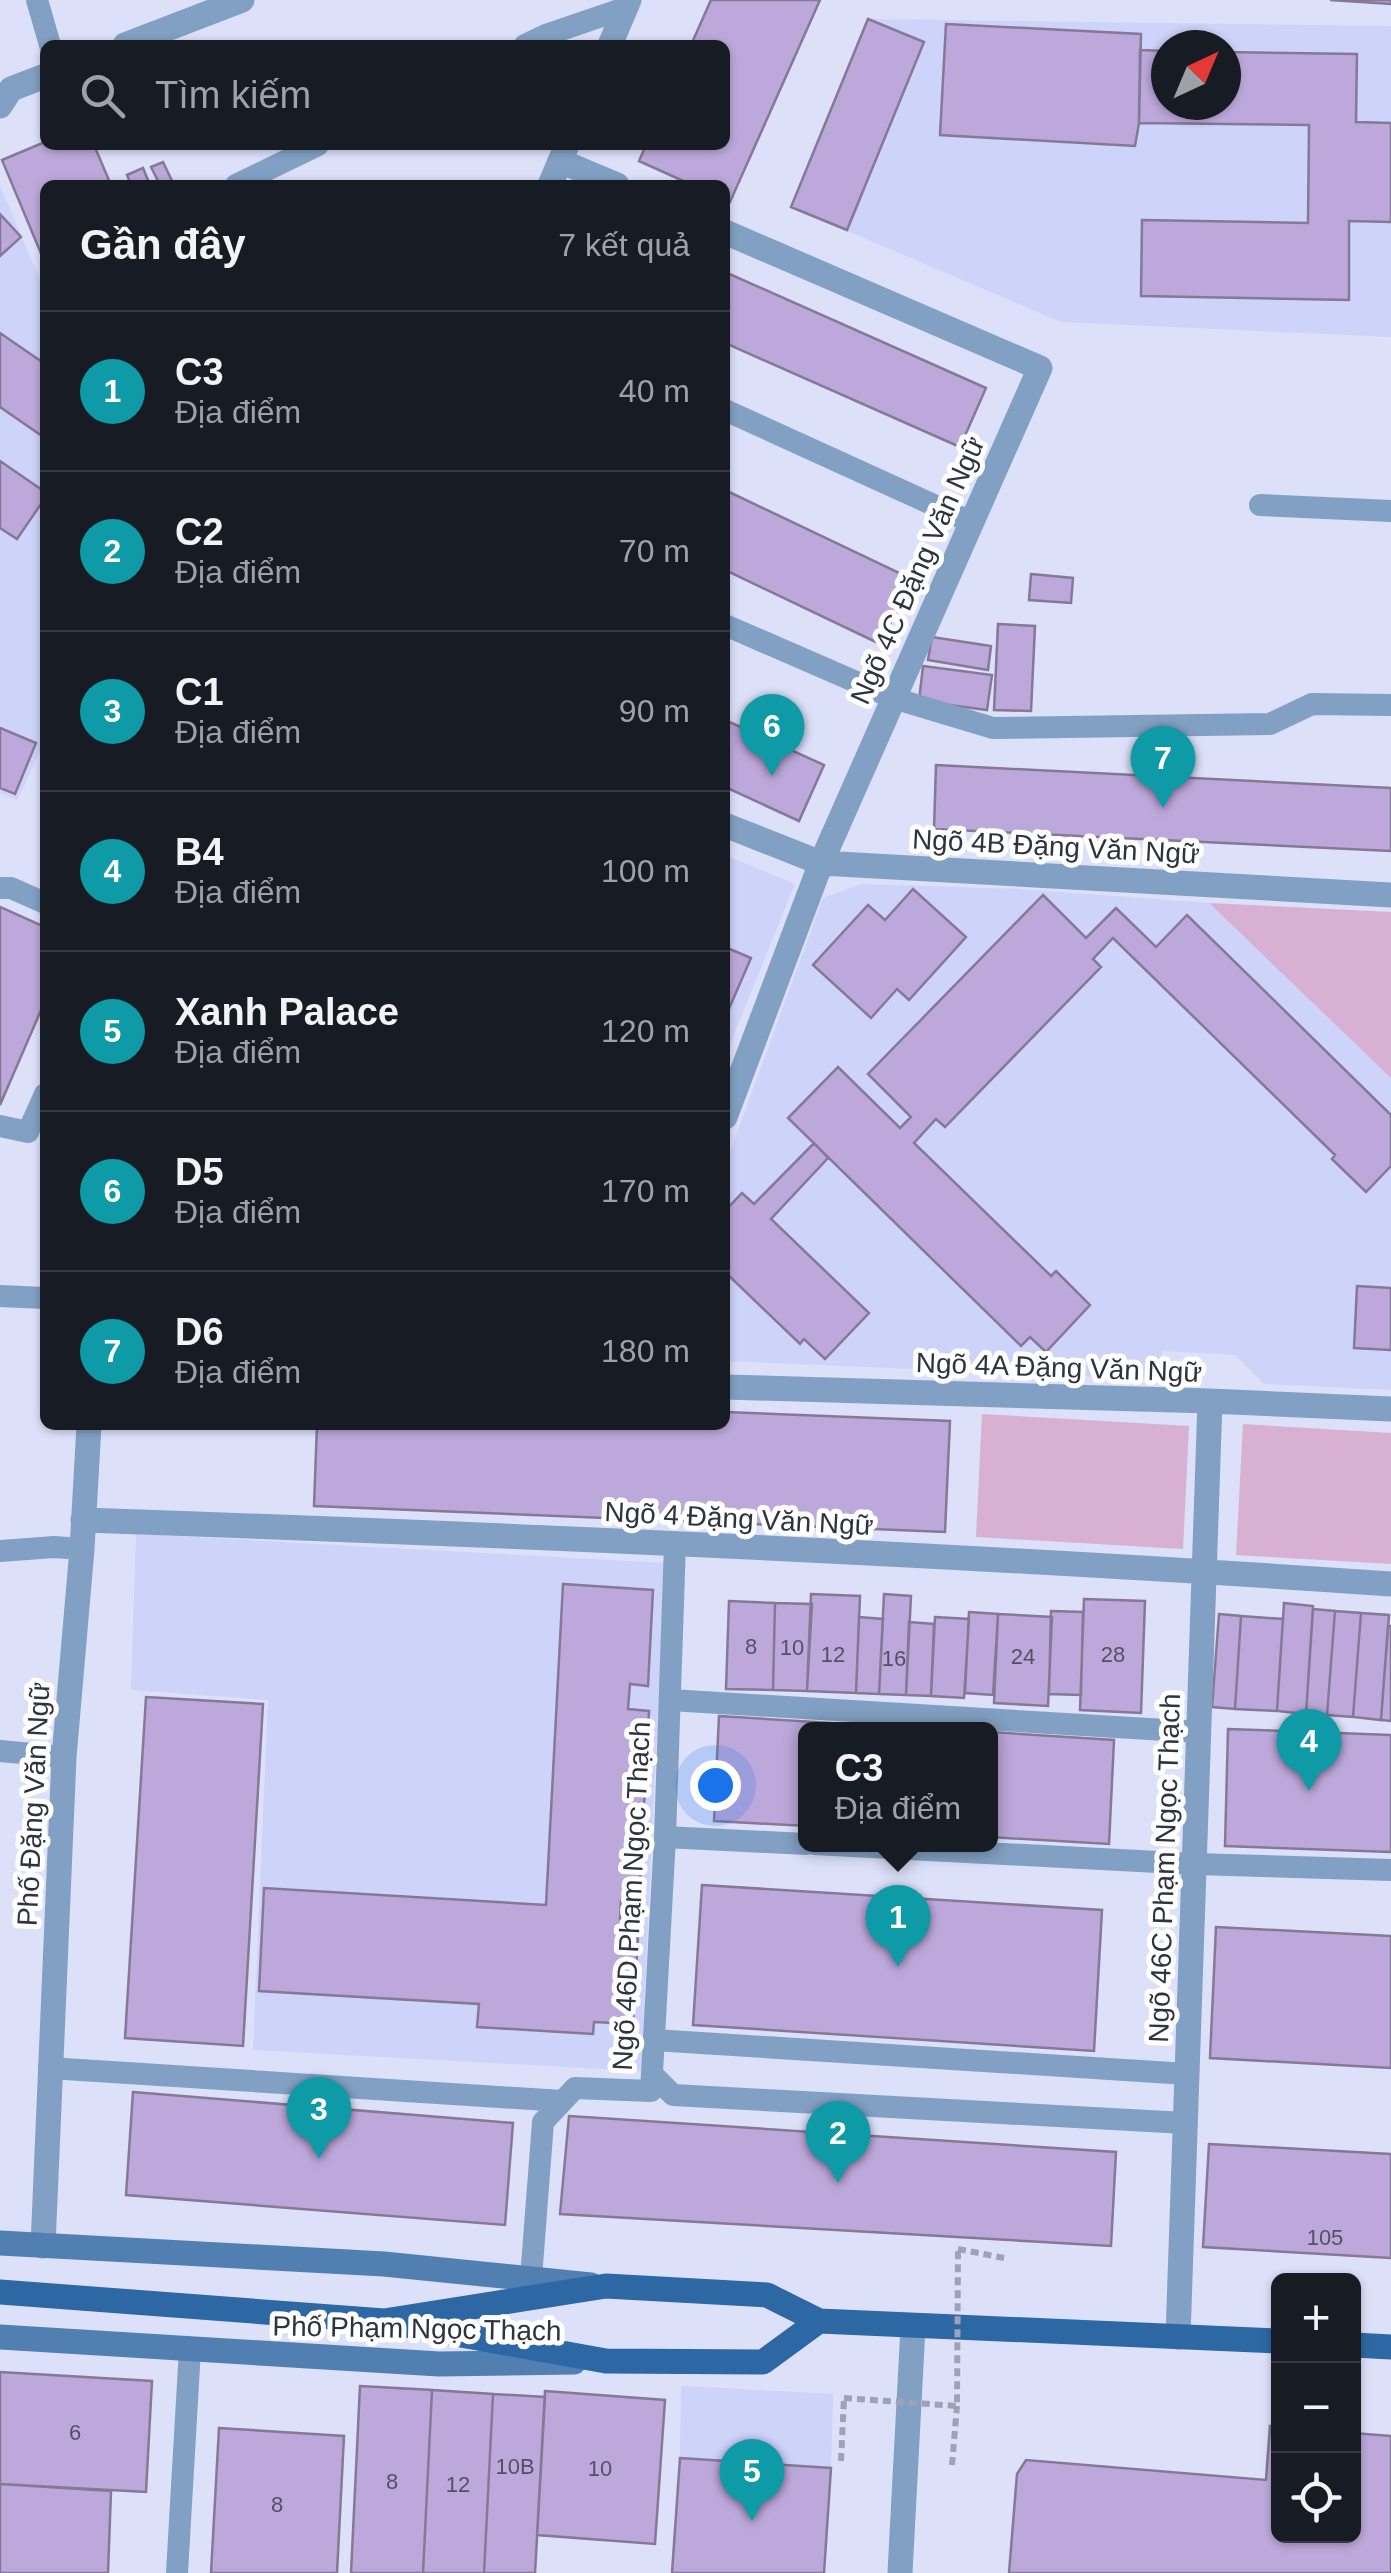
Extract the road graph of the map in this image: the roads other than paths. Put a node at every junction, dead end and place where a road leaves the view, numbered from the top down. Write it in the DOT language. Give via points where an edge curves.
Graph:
graph roads {
  1 [pos="37,0"];
  2 [pos="242,0"];
  3 [pos="627,4"];
  4 [pos="49,40"];
  5 [pos="138,40"];
  6 [pos="536,40"];
  7 [pos="612,40"];
  8 [pos="40,78"];
  9 [pos="4,93"];
  10 [pos="308,150"];
  11 [pos="559,164"];
  12 [pos="246,180"];
  13 [pos="603,180"];
  14 [pos="730,234"];
  15 [pos="730,412"];
  16 [pos="1260,505"];
  17 [pos="1391,511"];
  18 [pos="971,522"];
  19 [pos="730,627"];
  20 [pos="893,698"];
  21 [pos="1391,705"];
  22 [pos="730,827"];
  23 [pos="821,863"];
  24 [pos="0,888"];
  25 [pos="1391,895"];
  26 [pos="40,901"];
  27 [pos="730,1104"];
  28 [pos="40,1105"];
  29 [pos="0,1126"];
  30 [pos="0,1296"];
  31 [pos="40,1298"];
  32 [pos="730,1386"];
  33 [pos="1210,1401"];
  34 [pos="1391,1409"];
  35 [pos="88,1430"];
  36 [pos="83,1520"];
  37 [pos="676,1544"];
  38 [pos="82,1549"];
  39 [pos="0,1551"];
  40 [pos="1204,1571"];
  41 [pos="1391,1584"];
  42 [pos="670,1700"];
  43 [pos="1199,1732"];
  44 [pos="0,1752"];
  45 [pos="64,1757"];
  46 [pos="664,1837"];
  47 [pos="798,1844"];
  48 [pos="966,1852"];
  49 [pos="1195,1864"];
  50 [pos="1391,1870"];
  51 [pos="654,2040"];
  52 [pos="49,2068"];
  53 [pos="1187,2074"];
  54 [pos="652,2075"];
  55 [pos="562,2101"];
  56 [pos="1185,2124"];
  57 [pos="0,2243"];
  58 [pos="43,2246"];
  59 [pos="531,2278"];
  60 [pos="606,2286"];
  61 [pos="0,2292"];
  62 [pos="384,2321"];
  63 [pos="819,2321"];
  64 [pos="913,2327"];
  65 [pos="0,2336"];
  66 [pos="1178,2336"];
  67 [pos="1271,2341"];
  68 [pos="1361,2345"];
  69 [pos="1391,2347"];
  70 [pos="190,2350"];
  71 [pos="606,2361"];
  72 [pos="177,2573"];
  73 [pos="900,2573"];
  1 -- 4 [label="lane"];
  2 -- 5 [label="street"];
  3 -- 6 [label="lane"];
  3 -- 7 [label="street"];
  8 -- 9 [label="street"];
  10 -- 12 [label="lane"];
  11 -- 13 [label="street"];
  14 -- 18 [label="street, Ngõ 4C Đặng Văn Ngữ" via="1040,368"];
  15 -- 18 [label="lane"];
  16 -- 17 [label="lane"];
  18 -- 20 [label="street, Ngõ 4C Đặng Văn Ngữ"];
  19 -- 20 [label="lane"];
  20 -- 21 [label="lane" via="993,728 1270,724 1312,704"];
  20 -- 23 [label="street, Ngõ 4C Đặng Văn Ngữ"];
  22 -- 23 [label="street, Ngõ 4B Đặng Văn Ngữ"];
  23 -- 25 [label="street, Ngõ 4B Đặng Văn Ngữ"];
  23 -- 27 [label="street, Ngõ 4C Đặng Văn Ngữ"];
  24 -- 26 [label="lane"];
  28 -- 29 [label="lane" via="28,1132"];
  30 -- 31 [label="lane"];
  32 -- 33 [label="street, Ngõ 4A Đặng Văn Ngữ"];
  33 -- 34 [label="street, Ngõ 4A Đặng Văn Ngữ"];
  33 -- 40 [label="street, Ngõ 46C Phạm Ngọc Thạch"];
  35 -- 36 [label="street, Phố Đặng Văn Ngữ"];
  36 -- 37 [label="street, Ngõ 4 Đặng Văn Ngữ"];
  36 -- 38 [label="street, Phố Đặng Văn Ngữ"];
  37 -- 40 [label="street, Ngõ 4 Đặng Văn Ngữ"];
  37 -- 42 [label="lane, Ngõ 46D Phạm Ngọc Thạch"];
  38 -- 39 [label="lane"];
  38 -- 45 [label="street, Phố Đặng Văn Ngữ"];
  40 -- 41 [label="street, Ngõ 4 Đặng Văn Ngữ"];
  40 -- 43 [label="street, Ngõ 46C Phạm Ngọc Thạch"];
  42 -- 43 [label="lane"];
  42 -- 46 [label="lane, Ngõ 46D Phạm Ngọc Thạch"];
  43 -- 49 [label="street, Ngõ 46C Phạm Ngọc Thạch"];
  44 -- 45 [label="lane"];
  45 -- 52 [label="street, Phố Đặng Văn Ngữ"];
  46 -- 47 [label="lane"];
  46 -- 51 [label="lane, Ngõ 46D Phạm Ngọc Thạch"];
  48 -- 49 [label="lane"];
  49 -- 50 [label="lane"];
  49 -- 53 [label="street, Ngõ 46C Phạm Ngọc Thạch"];
  51 -- 53 [label="lane"];
  51 -- 54 [label="lane, Ngõ 46D Phạm Ngọc Thạch"];
  52 -- 55 [label="lane"];
  52 -- 58 [label="street, Phố Đặng Văn Ngữ"];
  53 -- 56 [label="street, Ngõ 46C Phạm Ngọc Thạch"];
  54 -- 55 [label="lane, Ngõ 46D Phạm Ngọc Thạch" via="652,2091 576,2088"];
  54 -- 56 [label="lane" via="673,2095"];
  55 -- 59 [label="lane" via="543,2122"];
  56 -- 66 [label="street, Ngõ 46C Phạm Ngọc Thạch"];
  57 -- 58 [label="main road, Phố Phạm Ngọc Thạch"];
  58 -- 59 [label="main road, Phố Phạm Ngọc Thạch"];
  59 -- 60 [label="main road, Phố Phạm Ngọc Thạch"];
  60 -- 62 [label="main road"];
  60 -- 63 [label="main road, Phố Phạm Ngọc Thạch" via="768,2295"];
  61 -- 62 [label="main road"];
  62 -- 71 [label="main road"];
  63 -- 64 [label="main road, Phố Phạm Ngọc Thạch"];
  63 -- 71 [label="main road, Phố Phạm Ngọc Thạch" via="763,2362"];
  64 -- 66 [label="main road, Phố Phạm Ngọc Thạch"];
  64 -- 73 [label="street"];
  65 -- 70 [label="main road, Phố Phạm Ngọc Thạch"];
  66 -- 67 [label="main road, Phố Phạm Ngọc Thạch"];
  68 -- 69 [label="main road"];
  70 -- 71 [label="main road, Phố Phạm Ngọc Thạch" via="438,2364"];
  70 -- 72 [label="lane"];
}
